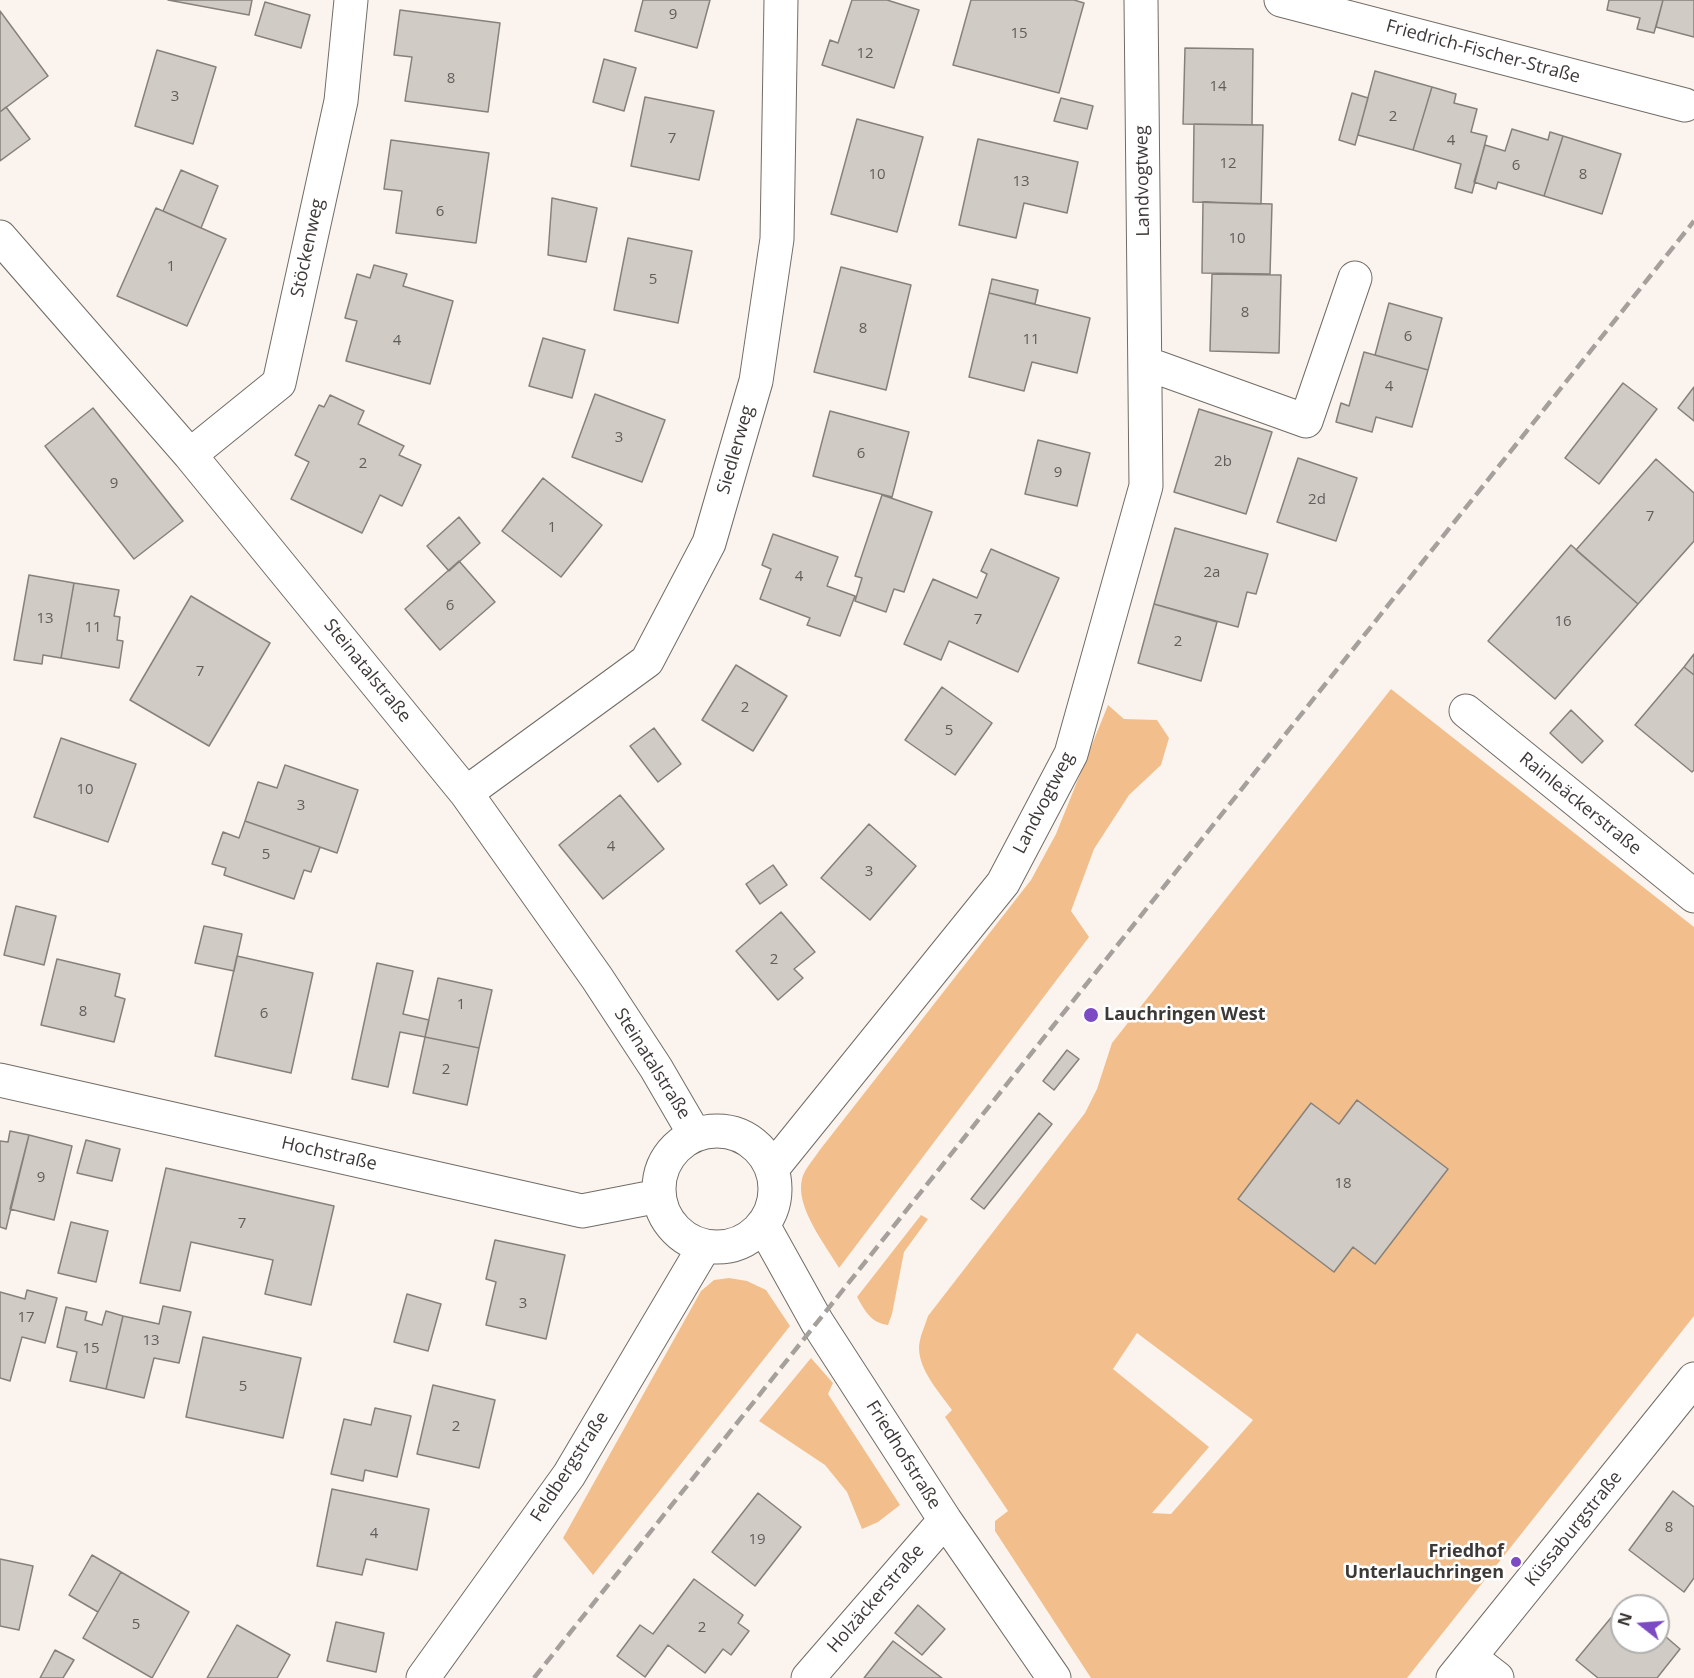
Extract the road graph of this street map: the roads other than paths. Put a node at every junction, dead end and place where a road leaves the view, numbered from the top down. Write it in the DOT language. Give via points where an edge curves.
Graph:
graph roads {
  1 [pos="351,0"];
  2 [pos="781,0"];
  3 [pos="1141,0"];
  4 [pos="1281,0"];
  5 [pos="1685,105"];
  6 [pos="0,237"];
  7 [pos="1355,278"];
  8 [pos="1145,363"];
  9 [pos="190,455"];
  10 [pos="1466,711"];
  11 [pos="466,793"];
  12 [pos="1694,896"];
  13 [pos="0,1080"];
  14 [pos="695,1134"];
  15 [pos="772,1169"];
  16 [pos="659,1196"];
  17 [pos="763,1225"];
  18 [pos="704,1247"];
  19 [pos="1694,1379"];
  20 [pos="945,1521"];
  21 [pos="1462,1668"];
  22 [pos="423,1678"];
  23 [pos="808,1678"];
  24 [pos="1054,1678"];
  25 [pos="1497,1678"];
  1 -- 9 [label="street, Stöckenweg" via="341,101 279,383"];
  2 -- 11 [label="street, Siedlerweg" via="777,239 756,381 709,543 647,661"];
  3 -- 8 [label="street, Landvogtweg"];
  4 -- 5 [label="street, Friedrich-Fischer-Straße"];
  6 -- 9 [label="street, Steinatalstraße"];
  7 -- 8 [label="street" via="1306,420"];
  8 -- 15 [label="street, Landvogtweg" via="1146,486 1071,754 1003,883"];
  9 -- 11 [label="street, Steinatalstraße"];
  10 -- 12 [label="street, Rainleäckerstraße"];
  11 -- 14 [label="street, Steinatalstraße" via="597,978"];
  13 -- 16 [label="street, Hochstraße" via="582,1211"];
  14 -- 15 [label="street" via="732,1132 763,1152"];
  14 -- 16 [label="street" via="667,1159 660,1177"];
  15 -- 17 [label="street" via="776,1188"];
  16 -- 18 [label="street" via="673,1228"];
  17 -- 18 [label="street" via="737,1244"];
  17 -- 20 [label="street, Friedhofstraße" via="817,1322"];
  18 -- 22 [label="street, Feldbergstraße" via="568,1475"];
  19 -- 21 [label="street, Küssaburgstraße"];
  20 -- 23 [label="street, Holzäckerstraße"];
  20 -- 24 [label="street, Friedhofstraße"];
  21 -- 25 [label="street"];
}
